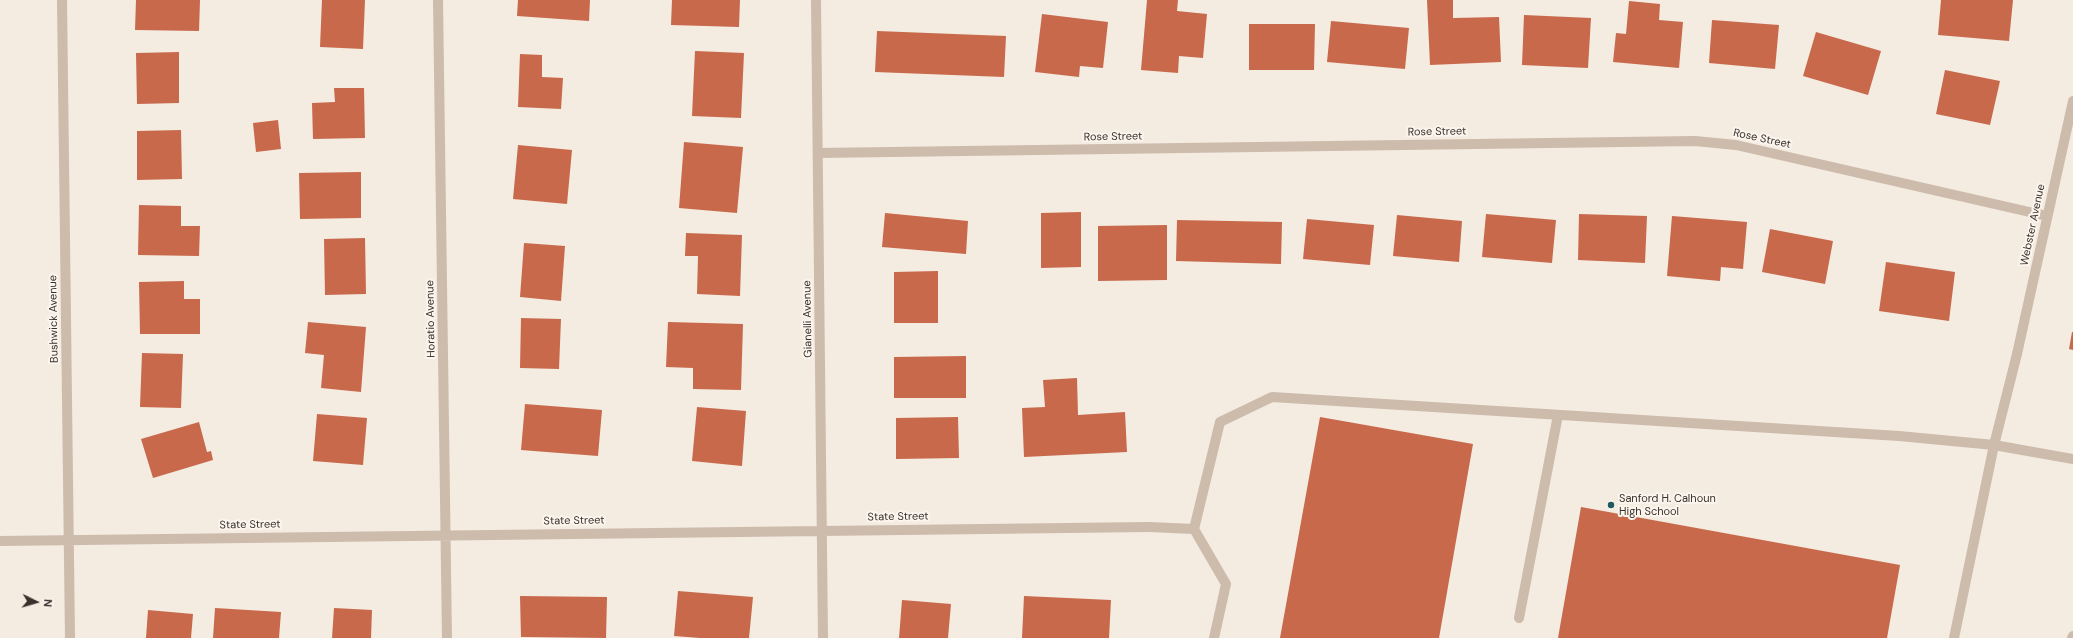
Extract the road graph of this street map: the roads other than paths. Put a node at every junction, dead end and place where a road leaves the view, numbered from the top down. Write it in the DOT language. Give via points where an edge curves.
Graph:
graph roads {
  1 [pos="62,0"];
  2 [pos="438,0"];
  3 [pos="816,0"];
  4 [pos="2073,101"];
  5 [pos="818,153"];
  6 [pos="2047,216"];
  7 [pos="1558,415"];
  8 [pos="1994,445"];
  9 [pos="2073,459"];
  10 [pos="1194,529"];
  11 [pos="822,530"];
  12 [pos="445,535"];
  13 [pos="69,540"];
  14 [pos="0,541"];
  15 [pos="1519,618"];
  16 [pos="70,638"];
  17 [pos="446,638"];
  18 [pos="823,638"];
  19 [pos="1214,638"];
  20 [pos="1954,638"];
  1 -- 13 [label="street, Bushwick Avenue"];
  2 -- 12 [label="street, Horatio Avenue"];
  3 -- 5 [label="street, Gianelli Avenue"];
  4 -- 6 [label="street, Webster Avenue"];
  5 -- 6 [label="street, Rose Street" via="1695,141 1736,145"];
  5 -- 11 [label="street, Gianelli Avenue"];
  6 -- 8 [label="street, Webster Avenue"];
  7 -- 8 [label="street" via="1899,436"];
  7 -- 10 [label="street" via="1272,397 1220,422"];
  7 -- 15 [label="street"];
  8 -- 9 [label="street"];
  8 -- 20 [label="street, Webster Avenue"];
  10 -- 11 [label="street, State Street" via="1149,527"];
  10 -- 19 [label="street" via="1226,584"];
  11 -- 12 [label="street, State Street"];
  11 -- 18 [label="street, Gianelli Avenue"];
  12 -- 13 [label="street, State Street"];
  12 -- 17 [label="street, Horatio Avenue"];
  13 -- 14 [label="street, State Street"];
  13 -- 16 [label="street, Bushwick Avenue"];
}
